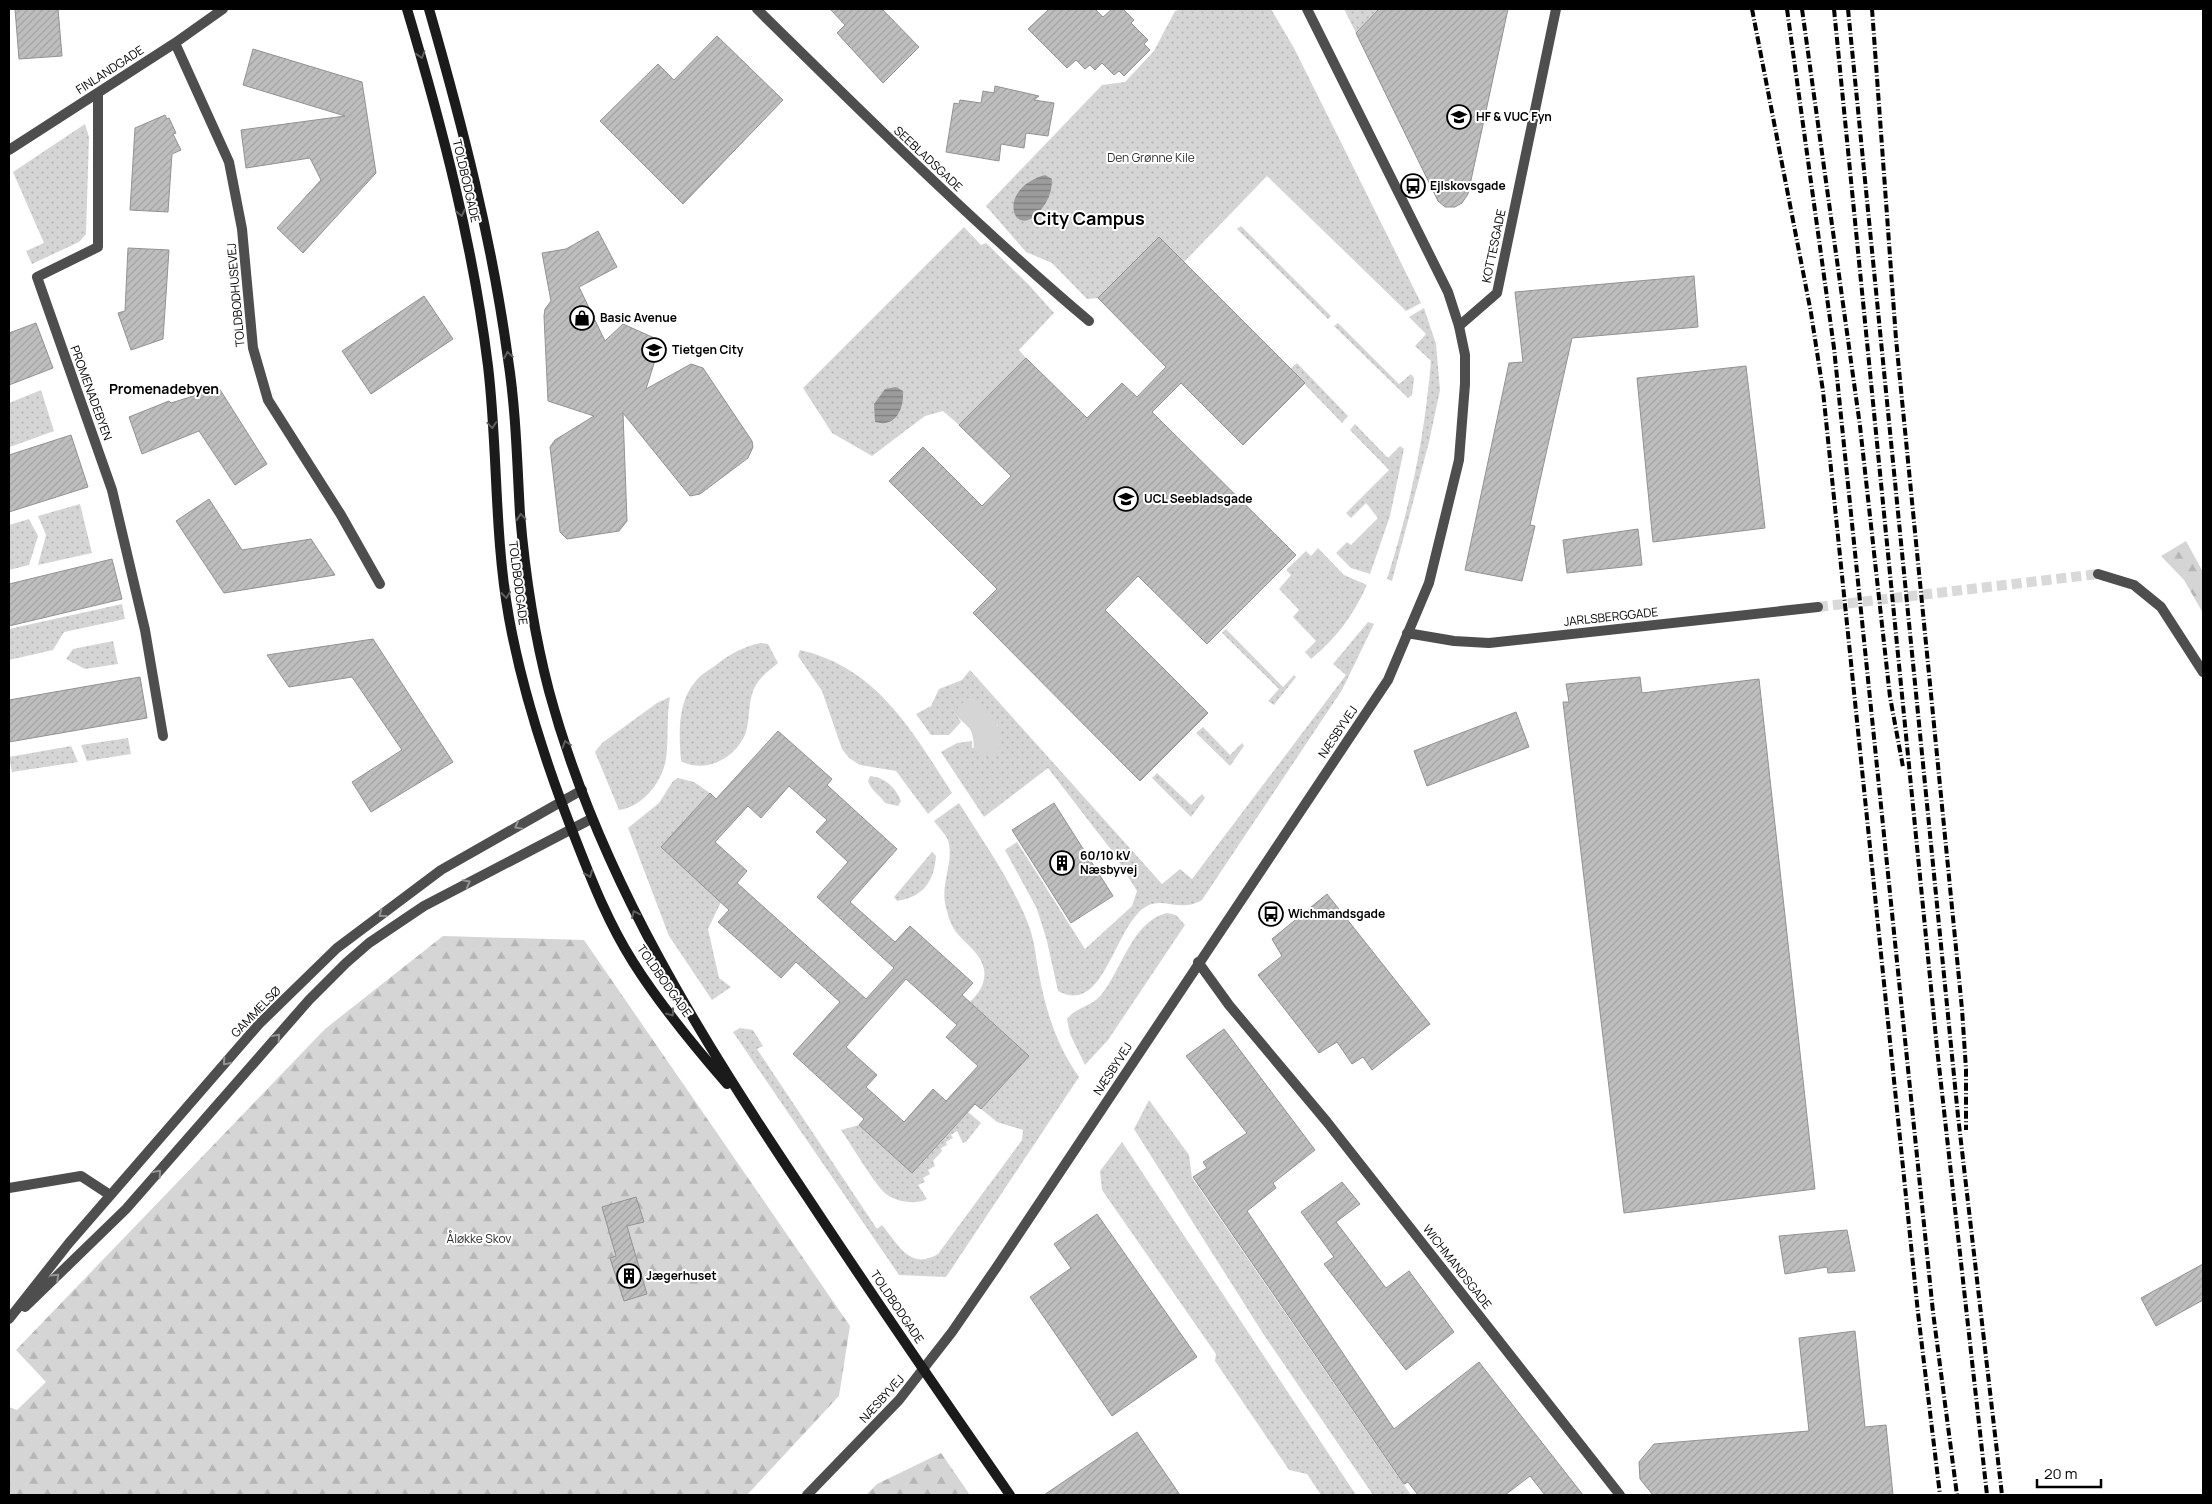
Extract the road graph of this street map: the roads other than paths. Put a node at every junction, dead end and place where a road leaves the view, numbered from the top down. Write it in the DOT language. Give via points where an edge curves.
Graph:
graph roads {
  1 [pos="223,9"];
  2 [pos="407,9"];
  3 [pos="429,9"];
  4 [pos="757,9"];
  5 [pos="1307,9"];
  6 [pos="1556,9"];
  7 [pos="175,43"];
  8 [pos="98,93"];
  9 [pos="9,150"];
  10 [pos="1088,322"];
  11 [pos="1460,326"];
  12 [pos="2098,574"];
  13 [pos="380,584"];
  14 [pos="1818,607"];
  15 [pos="1408,634"];
  16 [pos="2203,672"];
  17 [pos="163,736"];
  18 [pos="582,790"];
  19 [pos="560,802"];
  20 [pos="591,819"];
  21 [pos="571,828"];
  22 [pos="1198,962"];
  23 [pos="747,1107"];
  24 [pos="9,1188"];
  25 [pos="110,1195"];
  26 [pos="9,1321"];
  27 [pos="924,1369"];
  28 [pos="807,1495"];
  29 [pos="1010,1495"];
  30 [pos="1620,1495"];
  1 -- 7 [label="street, FINLANDGADE"];
  2 -- 19 [label="main road, TOLDBODGADE, one-way" via="430,87 470,252 488,368 500,547 509,616 526,696"];
  18 -- 3 [label="main road, TOLDBODGADE, one-way" via="549,692 532,614 509,360 487,228"];
  4 -- 10 [label="street, SEEBLADSGADE" via="882,133"];
  5 -- 11 [label="street" via="1448,292"];
  6 -- 11 [label="street, KOTTESGADE" via="1497,293"];
  7 -- 8 [label="street, FINLANDGADE"];
  7 -- 13 [label="street, TOLDBODHUSEVEJ" via="229,162 242,229 253,348 268,400 341,515"];
  8 -- 9 [label="street, FINLANDGADE"];
  8 -- 17 [label="street, PROMENADEBYEN" via="98,247 37,277 112,490 146,630"];
  11 -- 15 [label="street" via="1465,384 1459,460 1429,583"];
  12 -- 16 [label="street" via="2134,585 2161,606"];
  14 -- 15 [label="street, JARLSBERGGADE" via="1489,643"];
  15 -- 22 [label="street, NÆSBYVEJ" via="1388,680"];
  18 -- 19 [label="street, GAMMELSØ"];
  18 -- 20 [label="main road, TOLDBODGADE"];
  19 -- 21 [label="main road, TOLDBODGADE"];
  19 -- 25 [label="street, GAMMELSØ, one-way" via="440,870 337,948 259,1024"];
  20 -- 21 [label="street, GAMMELSØ"];
  23 -- 20 [label="main road, TOLDBODGADE, one-way" via="653,952"];
  21 -- 23 [label="main road, TOLDBODGADE, one-way" via="602,907 633,962 699,1051"];
  26 -- 21 [label="street, GAMMELSØ, one-way" via="126,1209 346,962 424,906"];
  22 -- 27 [label="street, NÆSBYVEJ" via="990,1276"];
  22 -- 30 [label="street, WICHMANDSGADE"];
  23 -- 27 [label="main road, TOLDBODGADE"];
  24 -- 25 [label="street" via="81,1176"];
  25 -- 26 [label="street, GAMMELSØ"];
  27 -- 28 [label="street, NÆSBYVEJ" via="900,1400"];
  27 -- 29 [label="main road, TOLDBODGADE"];
}
